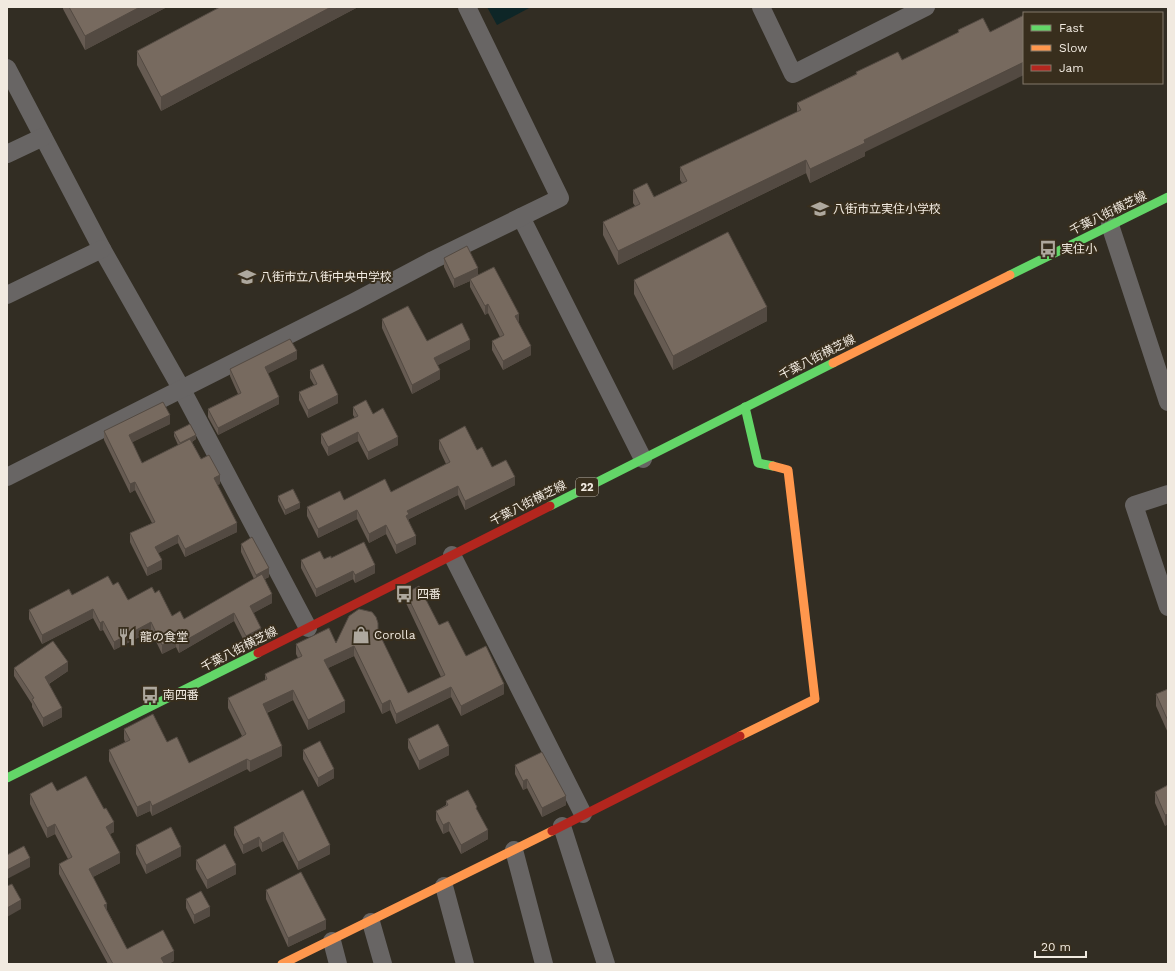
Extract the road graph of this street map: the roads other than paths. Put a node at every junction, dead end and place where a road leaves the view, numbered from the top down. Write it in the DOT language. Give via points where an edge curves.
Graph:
graph roads {
  1 [pos="467,7"];
  2 [pos="761,7"];
  3 [pos="926,7"];
  4 [pos="9,76"];
  5 [pos="44,137"];
  6 [pos="7,154"];
  7 [pos="1168,197"];
  8 [pos="521,217"];
  9 [pos="1110,225"];
  10 [pos="102,249"];
  11 [pos="7,295"];
  12 [pos="181,388"];
  13 [pos="1168,402"];
  14 [pos="744,407"];
  15 [pos="642,459"];
  16 [pos="7,477"];
  17 [pos="1168,494"];
  18 [pos="452,555"];
  19 [pos="1168,607"];
  20 [pos="308,628"];
  21 [pos="7,778"];
  22 [pos="583,814"];
  23 [pos="562,826"];
  24 [pos="514,850"];
  25 [pos="444,886"];
  26 [pos="371,922"];
  27 [pos="332,941"];
  28 [pos="282,964"];
  29 [pos="338,964"];
  30 [pos="383,964"];
  31 [pos="465,964"];
  32 [pos="544,964"];
  33 [pos="606,964"];
  1 -- 8 [label="street" via="560,198"];
  2 -- 3 [label="street" via="793,74"];
  4 -- 5 [label="street"];
  5 -- 6 [label="street"];
  5 -- 10 [label="street"];
  7 -- 9 [label="main road, 千葉八街横芝線 / 22"];
  8 -- 12 [label="street"];
  8 -- 15 [label="street"];
  9 -- 13 [label="street"];
  9 -- 14 [label="main road, 千葉八街横芝線 / 22"];
  10 -- 11 [label="street"];
  10 -- 12 [label="street"];
  12 -- 16 [label="street"];
  12 -- 20 [label="street"];
  14 -- 15 [label="main road, 千葉八街横芝線 / 22"];
  14 -- 22 [label="main road" via="758,463 788,470 815,699"];
  15 -- 18 [label="main road, 千葉八街横芝線 / 22"];
  17 -- 19 [label="street" via="1134,505"];
  18 -- 20 [label="main road, 千葉八街横芝線 / 22"];
  18 -- 22 [label="street"];
  20 -- 21 [label="main road, 千葉八街横芝線 / 22"];
  22 -- 23 [label="main road"];
  23 -- 24 [label="main road"];
  23 -- 33 [label="street"];
  24 -- 25 [label="main road"];
  24 -- 32 [label="street"];
  25 -- 26 [label="main road"];
  25 -- 31 [label="street"];
  26 -- 27 [label="main road"];
  26 -- 30 [label="street"];
  27 -- 28 [label="main road"];
  27 -- 29 [label="street"];
}
